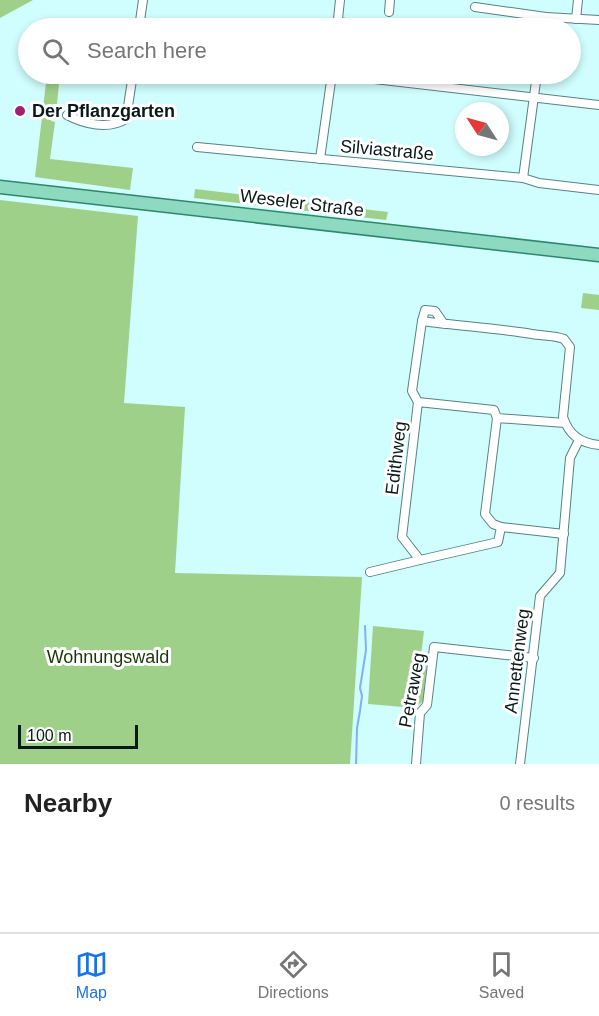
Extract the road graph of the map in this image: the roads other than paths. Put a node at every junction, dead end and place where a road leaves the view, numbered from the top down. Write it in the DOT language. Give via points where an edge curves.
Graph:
graph roads {
  1 [pos="144,0"];
  2 [pos="340,0"];
  3 [pos="390,0"];
  4 [pos="578,0"];
  5 [pos="475,7"];
  6 [pos="388,12"];
  7 [pos="546,17"];
  8 [pos="141,18"];
  9 [pos="339,18"];
  10 [pos="561,18"];
  11 [pos="576,18"];
  12 [pos="581,19"];
  13 [pos="599,20"];
  14 [pos="131,84"];
  15 [pos="331,84"];
  16 [pos="419,84"];
  17 [pos="535,84"];
  18 [pos="533,97"];
  19 [pos="599,105"];
  20 [pos="67,115"];
  21 [pos="197,147"];
  22 [pos="320,159"];
  23 [pos="523,178"];
  24 [pos="0,187"];
  25 [pos="599,190"];
  26 [pos="599,255"];
  27 [pos="422,321"];
  28 [pos="444,324"];
  29 [pos="417,402"];
  30 [pos="497,417"];
  31 [pos="565,423"];
  32 [pos="579,440"];
  33 [pos="599,445"];
  34 [pos="501,527"];
  35 [pos="564,534"];
  36 [pos="420,560"];
  37 [pos="370,572"];
  38 [pos="534,658"];
  39 [pos="416,764"];
  40 [pos="520,764"];
  1 -- 8 [label="street"];
  2 -- 9 [label="street"];
  3 -- 6 [label="street"];
  4 -- 11 [label="street"];
  5 -- 7 [label="street"];
  7 -- 10 [label="street"];
  12 -- 13 [label="street"];
  14 -- 20 [label="street" via="126,119 116,126 81,122"];
  15 -- 22 [label="street, Silviastraße"];
  16 -- 18 [label="street"];
  17 -- 18 [label="street"];
  18 -- 19 [label="street"];
  18 -- 23 [label="street"];
  21 -- 22 [label="street, Silviastraße"];
  22 -- 23 [label="street, Silviastraße"];
  23 -- 25 [label="street, Silviastraße"];
  24 -- 26 [label="main road, Weseler Straße"];
  27 -- 28 [label="street"];
  27 -- 28 [label="street" via="425,310 431,310"];
  27 -- 29 [label="street" via="411,391"];
  28 -- 31 [label="street" via="564,339 570,347 562,410"];
  29 -- 30 [label="street, Edithweg" via="494,410"];
  29 -- 36 [label="street, Edithweg" via="402,537"];
  30 -- 31 [label="street, Edithweg"];
  30 -- 34 [label="street" via="485,514"];
  31 -- 32 [label="street"];
  32 -- 33 [label="street"];
  32 -- 35 [label="street, Annettenweg" via="570,458"];
  34 -- 35 [label="street"];
  34 -- 36 [label="street" via="498,542"];
  35 -- 38 [label="street, Annettenweg" via="560,573 540,596"];
  36 -- 37 [label="street"];
  38 -- 39 [label="street, Petraweg" via="434,647 427,705 420,713"];
  38 -- 40 [label="street, Annettenweg"];
}
